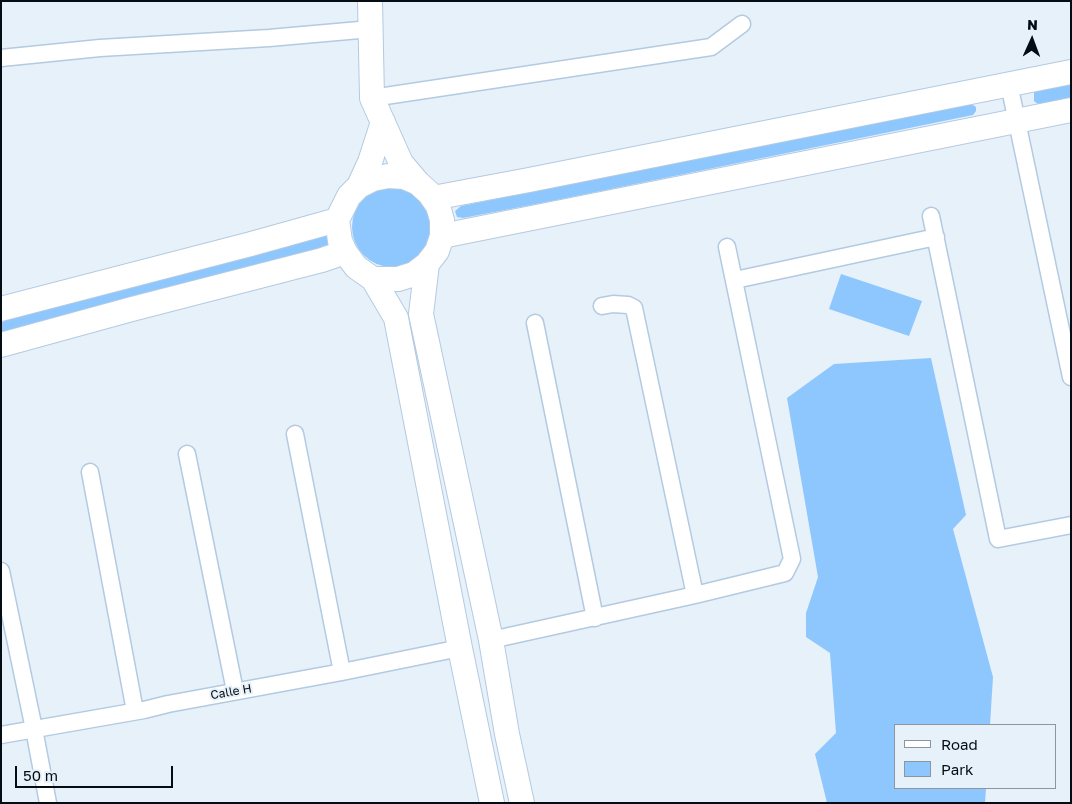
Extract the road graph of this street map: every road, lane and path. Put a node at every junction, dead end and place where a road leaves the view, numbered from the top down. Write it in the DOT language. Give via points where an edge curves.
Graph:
graph roads {
  1 [pos="370,1"];
  2 [pos="742,24"];
  3 [pos="371,29"];
  4 [pos="1,58"];
  5 [pos="1071,72"];
  6 [pos="1009,84"];
  7 [pos="372,98"];
  8 [pos="1071,110"];
  9 [pos="1016,121"];
  10 [pos="383,122"];
  11 [pos="359,186"];
  12 [pos="426,191"];
  13 [pos="931,216"];
  14 [pos="336,220"];
  15 [pos="442,236"];
  16 [pos="936,237"];
  17 [pos="727,247"];
  18 [pos="345,252"];
  19 [pos="427,264"];
  20 [pos="373,279"];
  21 [pos="734,280"];
  22 [pos="602,306"];
  23 [pos="1,309"];
  24 [pos="535,323"];
  25 [pos="1,345"];
  26 [pos="1071,377"];
  27 [pos="295,434"];
  28 [pos="187,454"];
  29 [pos="90,472"];
  30 [pos="1071,525"];
  31 [pos="1,570"];
  32 [pos="695,595"];
  33 [pos="595,618"];
  34 [pos="491,640"];
  35 [pos="460,648"];
  36 [pos="342,672"];
  37 [pos="235,692"];
  38 [pos="135,711"];
  39 [pos="34,729"];
  40 [pos="1,735"];
  41 [pos="48,803"];
  42 [pos="492,803"];
  43 [pos="522,803"];
  1 -- 3 [label="street"];
  2 -- 7 [label="street" via="711,47"];
  3 -- 4 [label="street"];
  3 -- 7 [label="street"];
  5 -- 6 [label="street"];
  6 -- 9 [label="street"];
  6 -- 12 [label="street" via="539,178"];
  7 -- 10 [label="street"];
  8 -- 9 [label="street"];
  9 -- 15 [label="street"];
  9 -- 26 [label="street"];
  10 -- 11 [label="street"];
  10 -- 12 [label="street" via="401,163"];
  11 -- 12 [label="street" via="373,178 404,177"];
  11 -- 14 [label="street" via="348,196"];
  12 -- 15 [label="street" via="438,206"];
  13 -- 16 [label="street"];
  14 -- 18 [label="street"];
  14 -- 23 [label="street"];
  15 -- 19 [label="street" via="437,251"];
  16 -- 21 [label="street"];
  16 -- 30 [label="street" via="998,539"];
  17 -- 21 [label="street"];
  18 -- 20 [label="street" via="356,267"];
  18 -- 25 [label="street"];
  19 -- 20 [label="street" via="414,274 398,279"];
  19 -- 34 [label="street" via="420,314"];
  20 -- 35 [label="street" via="396,318"];
  21 -- 32 [label="street" via="792,559 785,573"];
  22 -- 32 [label="street" via="613,304 634,308"];
  24 -- 33 [label="street"];
  27 -- 36 [label="street"];
  28 -- 37 [label="street"];
  29 -- 38 [label="street"];
  31 -- 39 [label="street"];
  32 -- 33 [label="street"];
  33 -- 34 [label="street"];
  34 -- 35 [label="street"];
  34 -- 43 [label="street"];
  35 -- 36 [label="street, Calle H"];
  35 -- 42 [label="street"];
  36 -- 37 [label="street, Calle H"];
  37 -- 38 [label="street, Calle H"];
  38 -- 39 [label="street, Calle H"];
  39 -- 40 [label="street, Calle H"];
  39 -- 41 [label="street"];
}
